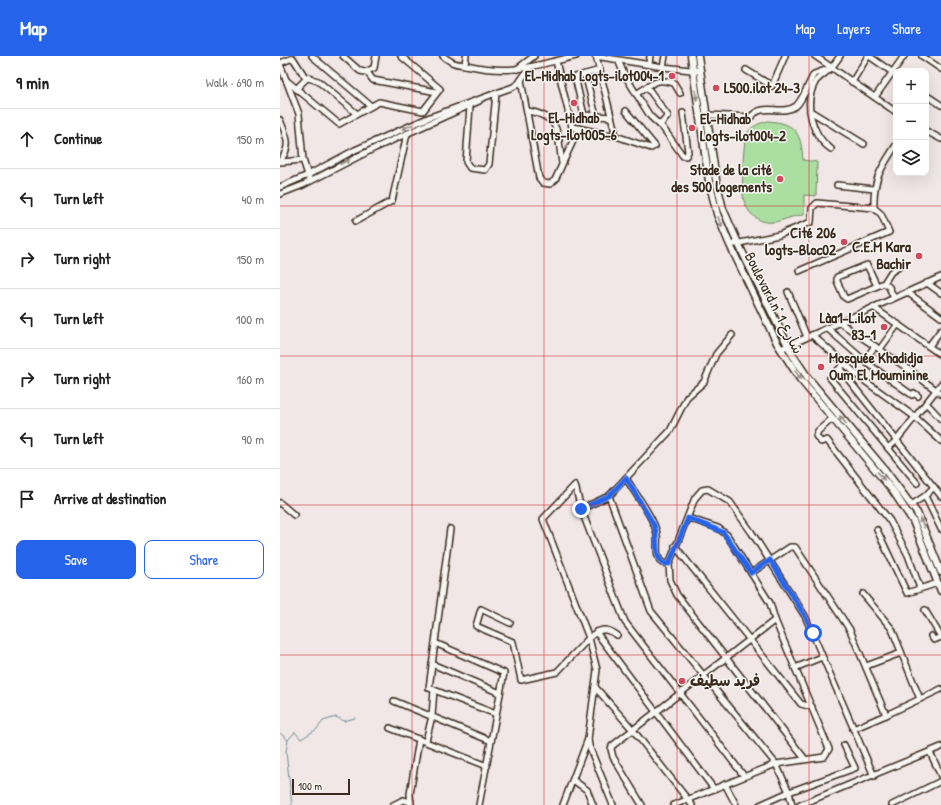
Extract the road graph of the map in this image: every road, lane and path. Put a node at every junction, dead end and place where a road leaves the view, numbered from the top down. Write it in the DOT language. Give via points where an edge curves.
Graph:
graph roads {
  1 [pos="312,56"];
  2 [pos="343,56"];
  3 [pos="376,56"];
  4 [pos="401,56"];
  5 [pos="443,56"];
  6 [pos="466,56"];
  7 [pos="534,56"];
  8 [pos="576,56"];
  9 [pos="596,56"];
  10 [pos="650,56"];
  11 [pos="665,56"];
  12 [pos="691,56"];
  13 [pos="698,56"];
  14 [pos="785,56"];
  15 [pos="815,56"];
  16 [pos="840,56"];
  17 [pos="869,56"];
  18 [pos="904,56"];
  19 [pos="922,56"];
  20 [pos="624,58"];
  21 [pos="618,60"];
  22 [pos="556,61"];
  23 [pos="280,64"];
  24 [pos="649,64"];
  25 [pos="465,65"];
  26 [pos="663,67"];
  27 [pos="528,68"];
  28 [pos="832,68"];
  29 [pos="898,68"];
  30 [pos="941,68"];
  31 [pos="514,70"];
  32 [pos="600,70"];
  33 [pos="746,70"];
  34 [pos="693,71"];
  35 [pos="700,71"];
  36 [pos="367,72"];
  37 [pos="893,72"];
  38 [pos="585,74"];
  39 [pos="893,75"];
  40 [pos="308,77"];
  41 [pos="286,80"];
  42 [pos="521,80"];
  43 [pos="852,82"];
  44 [pos="647,87"];
  45 [pos="296,89"];
  46 [pos="437,92"];
  47 [pos="680,93"];
  48 [pos="496,94"];
  49 [pos="636,94"];
  50 [pos="875,97"];
  51 [pos="929,97"];
  52 [pos="483,98"];
  53 [pos="941,105"];
  54 [pos="371,106"];
  55 [pos="470,106"];
  56 [pos="893,110"];
  57 [pos="423,111"];
  58 [pos="528,111"];
  59 [pos="626,111"];
  60 [pos="810,111"];
  61 [pos="683,113"];
  62 [pos="357,114"];
  63 [pos="706,115"];
  64 [pos="596,116"];
  65 [pos="430,117"];
  66 [pos="611,117"];
  67 [pos="280,120"];
  68 [pos="433,122"];
  69 [pos="660,125"];
  70 [pos="578,128"];
  71 [pos="929,132"];
  72 [pos="407,134"];
  73 [pos="616,136"];
  74 [pos="941,139"];
  75 [pos="864,144"];
  76 [pos="374,145"];
  77 [pos="831,149"];
  78 [pos="893,150"];
  79 [pos="303,160"];
  80 [pos="280,161"];
  81 [pos="562,163"];
  82 [pos="308,175"];
  83 [pos="311,181"];
  84 [pos="837,185"];
  85 [pos="280,187"];
  86 [pos="874,189"];
  87 [pos="280,194"];
  88 [pos="874,208"];
  89 [pos="356,221"];
  90 [pos="738,243"];
  91 [pos="730,245"];
  92 [pos="899,267"];
  93 [pos="799,271"];
  94 [pos="941,277"];
  95 [pos="884,283"];
  96 [pos="927,283"];
  97 [pos="878,286"];
  98 [pos="788,292"];
  99 [pos="907,292"];
  100 [pos="941,293"];
  101 [pos="894,298"];
  102 [pos="873,307"];
  103 [pos="941,317"];
  104 [pos="839,322"];
  105 [pos="898,324"];
  106 [pos="827,328"];
  107 [pos="941,330"];
  108 [pos="732,335"];
  109 [pos="810,336"];
  110 [pos="929,346"];
  111 [pos="784,347"];
  112 [pos="877,348"];
  113 [pos="941,355"];
  114 [pos="864,362"];
  115 [pos="844,364"];
  116 [pos="840,369"];
  117 [pos="941,384"];
  118 [pos="937,390"];
  119 [pos="941,394"];
  120 [pos="918,396"];
  121 [pos="926,403"];
  122 [pos="915,417"];
  123 [pos="833,418"];
  124 [pos="941,419"];
  125 [pos="896,440"];
  126 [pos="941,442"];
  127 [pos="888,448"];
  128 [pos="626,478"];
  129 [pos="917,483"];
  130 [pos="934,487"];
  131 [pos="609,496"];
  132 [pos="925,496"];
  133 [pos="941,496"];
  134 [pos="280,503"];
  135 [pos="911,505"];
  136 [pos="581,509"];
  137 [pos="294,515"];
  138 [pos="688,518"];
  139 [pos="450,529"];
  140 [pos="941,529"];
  141 [pos="877,530"];
  142 [pos="676,546"];
  143 [pos="770,560"];
  144 [pos="939,562"];
  145 [pos="669,564"];
  146 [pos="941,572"];
  147 [pos="751,573"];
  148 [pos="938,583"];
  149 [pos="920,588"];
  150 [pos="941,591"];
  151 [pos="863,594"];
  152 [pos="925,610"];
  153 [pos="775,620"];
  154 [pos="510,622"];
  155 [pos="596,632"];
  156 [pos="617,635"];
  157 [pos="931,636"];
  158 [pos="941,637"];
  159 [pos="589,638"];
  160 [pos="749,640"];
  161 [pos="435,643"];
  162 [pos="901,653"];
  163 [pos="822,657"];
  164 [pos="727,658"];
  165 [pos="432,664"];
  166 [pos="866,666"];
  167 [pos="795,668"];
  168 [pos="703,675"];
  169 [pos="595,687"];
  170 [pos="434,690"];
  171 [pos="941,691"];
  172 [pos="500,693"];
  173 [pos="681,694"];
  174 [pos="920,699"];
  175 [pos="394,701"];
  176 [pos="812,707"];
  177 [pos="656,713"];
  178 [pos="496,714"];
  179 [pos="886,715"];
  180 [pos="432,716"];
  181 [pos="390,728"];
  182 [pos="853,729"];
  183 [pos="633,730"];
  184 [pos="588,738"];
  185 [pos="419,739"];
  186 [pos="426,742"];
  187 [pos="491,742"];
  188 [pos="844,745"];
  189 [pos="941,747"];
  190 [pos="930,752"];
  191 [pos="805,759"];
  192 [pos="776,764"];
  193 [pos="487,766"];
  194 [pos="744,776"];
  195 [pos="874,776"];
  196 [pos="941,776"];
  197 [pos="573,780"];
  198 [pos="941,781"];
  199 [pos="725,784"];
  200 [pos="714,789"];
  201 [pos="789,792"];
  202 [pos="688,800"];
  203 [pos="411,803"];
  204 [pos="393,805"];
  205 [pos="479,805"];
  206 [pos="563,805"];
  207 [pos="594,805"];
  208 [pos="613,805"];
  209 [pos="642,805"];
  210 [pos="674,805"];
  211 [pos="692,805"];
  212 [pos="736,805"];
  213 [pos="760,805"];
  214 [pos="792,805"];
  215 [pos="800,805"];
  216 [pos="892,805"];
  1 -- 54 [label="street"];
  2 -- 36 [label="street" via="360,71"];
  3 -- 36 [label="street" via="374,68"];
  4 -- 46 [label="street" via="440,89"];
  5 -- 25 [label="street" via="454,65"];
  6 -- 25 [label="street"];
  7 -- 31 [label="street"];
  8 -- 22 [label="street"];
  9 -- 21 [label="street"];
  9 -- 32 [label="street"];
  10 -- 24 [label="street"];
  11 -- 26 [label="street"];
  12 -- 34 [label="main road, Boulevard n° شارع 1"];
  13 -- 35 [label="main road, Boulevard n° شارع 1"];
  14 -- 33 [label="street" via="772,86"];
  15 -- 28 [label="street"];
  16 -- 28 [label="street"];
  17 -- 37 [label="street"];
  17 -- 43 [label="street"];
  18 -- 29 [label="street"];
  19 -- 30 [label="street"];
  20 -- 21 [label="street"];
  20 -- 24 [label="street"];
  21 -- 49 [label="street"];
  22 -- 27 [label="street"];
  22 -- 70 [label="street" via="572,127"];
  23 -- 40 [label="street" via="293,58 305,77"];
  23 -- 41 [label="street"];
  24 -- 26 [label="street"];
  25 -- 31 [label="street" via="492,70"];
  26 -- 34 [label="street"];
  27 -- 31 [label="street"];
  27 -- 42 [label="street"];
  28 -- 43 [label="street"];
  28 -- 60 [label="street" via="817,80 812,89 809,97"];
  28 -- 63 [label="street" via="814,74 801,101 789,109 761,110 755,112 751,118"];
  32 -- 38 [label="street"];
  32 -- 66 [label="street"];
  34 -- 35 [label="street"];
  34 -- 91 [label="main road, Boulevard n° شارع 1, one-way" via="709,181 717,214"];
  35 -- 63 [label="main road, Boulevard n° شارع 1"];
  36 -- 46 [label="street" via="373,80"];
  38 -- 64 [label="street"];
  38 -- 64 [label="street" via="575,77 584,114"];
  39 -- 50 [label="street"];
  40 -- 45 [label="street"];
  40 -- 62 [label="street" via="318,81"];
  41 -- 45 [label="street"];
  41 -- 79 [label="street" via="299,114"];
  42 -- 48 [label="street" via="513,87"];
  42 -- 58 [label="street"];
  43 -- 50 [label="street"];
  44 -- 47 [label="street" via="656,80 666,81 674,83"];
  44 -- 49 [label="street"];
  44 -- 69 [label="street" via="668,116"];
  45 -- 62 [label="street" via="339,124"];
  46 -- 57 [label="street"];
  48 -- 52 [label="street"];
  48 -- 55 [label="street" via="489,165 485,170 470,168 466,162"];
  49 -- 69 [label="street" via="650,116"];
  50 -- 56 [label="street"];
  51 -- 53 [label="street"];
  52 -- 55 [label="street"];
  52 -- 65 [label="street"];
  54 -- 57 [label="street" via="379,102"];
  54 -- 62 [label="street"];
  55 -- 68 [label="street"];
  57 -- 65 [label="street"];
  58 -- 81 [label="street" via="545,115 553,122"];
  58 -- 81 [label="street" via="541,182 554,182"];
  59 -- 73 [label="street" via="655,146 650,148"];
  60 -- 75 [label="street"];
  60 -- 77 [label="street" via="815,132 822,143"];
  61 -- 69 [label="street" via="688,152 686,156 683,156"];
  63 -- 90 [label="main road, Boulevard n° شارع 1" via="720,198"];
  64 -- 66 [label="street"];
  65 -- 68 [label="street"];
  65 -- 76 [label="street, one-way"];
  66 -- 73 [label="street"];
  67 -- 80 [label="street" via="288,148"];
  68 -- 72 [label="street"];
  70 -- 73 [label="street"];
  70 -- 81 [label="street"];
  71 -- 74 [label="street"];
  72 -- 76 [label="street"];
  72 -- 89 [label="street" via="392,201"];
  76 -- 82 [label="street"];
  83 -- 76 [label="street, one-way"];
  78 -- 86 [label="street" via="879,172"];
  79 -- 80 [label="street"];
  79 -- 82 [label="street"];
  82 -- 83 [label="street"];
  82 -- 85 [label="street"];
  83 -- 87 [label="street"];
  84 -- 86 [label="street"];
  86 -- 88 [label="street"];
  88 -- 90 [label="street" via="817,203 812,208 811,222 780,235"];
  88 -- 93 [label="street" via="881,214 889,232"];
  90 -- 91 [label="street"];
  90 -- 111 [label="main road, Boulevard n° شارع 1"];
  91 -- 111 [label="main road, Boulevard n° شارع 1"];
  92 -- 95 [label="street" via="891,272"];
  94 -- 96 [label="street"];
  95 -- 97 [label="street"];
  95 -- 101 [label="street"];
  96 -- 99 [label="street"];
  96 -- 100 [label="street"];
  97 -- 97 [label="street" via="867,265 837,277 844,298 847,299"];
  98 -- 109 [label="street"];
  99 -- 101 [label="street"];
  99 -- 103 [label="street"];
  101 -- 102 [label="street"];
  102 -- 104 [label="street"];
  102 -- 105 [label="street"];
  104 -- 106 [label="street"];
  104 -- 112 [label="street"];
  105 -- 110 [label="street"];
  105 -- 112 [label="street"];
  106 -- 109 [label="street"];
  106 -- 114 [label="street"];
  107 -- 110 [label="street"];
  108 -- 128 [label="street" via="716,354 704,382 687,397 670,431"];
  109 -- 111 [label="street"];
  109 -- 115 [label="street"];
  110 -- 113 [label="street"];
  111 -- 123 [label="main road, Boulevard n° شارع 1, one-way" via="800,379"];
  135 -- 111 [label="main road, Boulevard n° شارع 1, one-way"];
  112 -- 114 [label="street"];
  112 -- 118 [label="street"];
  114 -- 120 [label="street" via="912,395 914,393"];
  115 -- 116 [label="street"];
  115 -- 122 [label="street"];
  116 -- 125 [label="street"];
  116 -- 127 [label="street" via="830,378"];
  117 -- 118 [label="street"];
  118 -- 119 [label="street"];
  118 -- 121 [label="street"];
  121 -- 122 [label="street"];
  121 -- 124 [label="street"];
  122 -- 125 [label="street"];
  122 -- 126 [label="street"];
  123 -- 148 [label="main road, Boulevard n° شارع 1, one-way" via="906,509 921,538"];
  123 -- 149 [label="street" via="816,436 822,442 827,440 890,521 908,555"];
  125 -- 127 [label="street"];
  125 -- 130 [label="street"];
  127 -- 129 [label="street"];
  128 -- 131 [label="street"];
  128 -- 145 [label="street" via="657,532 660,562"];
  130 -- 132 [label="street"];
  130 -- 133 [label="street"];
  131 -- 136 [label="street"];
  131 -- 168 [label="street" via="651,611"];
  132 -- 135 [label="street"];
  132 -- 140 [label="street"];
  134 -- 137 [label="street"];
  144 -- 135 [label="main road, Boulevard n° شارع 1, one-way"];
  136 -- 159 [label="street" via="575,485 543,520"];
  136 -- 173 [label="street" via="625,622"];
  138 -- 142 [label="street"];
  138 -- 143 [label="street" via="698,493 708,489 730,502"];
  138 -- 147 [label="street" via="723,532"];
  139 -- 161 [label="street"];
  141 -- 149 [label="street" via="907,592"];
  142 -- 145 [label="street"];
  142 -- 160 [label="street"];
  143 -- 147 [label="street"];
  143 -- 163 [label="street" via="805,616"];
  143 -- 166 [label="street" via="790,547 795,547 850,630"];
  144 -- 146 [label="main road, Boulevard n° شارع 1"];
  145 -- 164 [label="street" via="670,580 677,595"];
  147 -- 153 [label="street" via="770,603"];
  148 -- 149 [label="street"];
  148 -- 150 [label="main road, Boulevard n° شارع 1"];
  151 -- 162 [label="street" via="889,624"];
  152 -- 158 [label="street"];
  153 -- 160 [label="street"];
  153 -- 167 [label="street"];
  154 -- 159 [label="street" via="481,609 476,626 513,642 521,680 557,672"];
  155 -- 156 [label="street" via="605,629"];
  155 -- 159 [label="street"];
  155 -- 177 [label="street"];
  157 -- 158 [label="street" via="934,640"];
  159 -- 169 [label="street" via="596,664"];
  160 -- 164 [label="street"];
  160 -- 176 [label="street" via="801,704"];
  161 -- 165 [label="street"];
  161 -- 172 [label="street" via="504,673"];
  162 -- 166 [label="street"];
  162 -- 174 [label="street"];
  163 -- 167 [label="street"];
  163 -- 182 [label="street"];
  164 -- 168 [label="street"];
  164 -- 191 [label="street"];
  165 -- 170 [label="street" via="429,688"];
  165 -- 172 [label="street"];
  166 -- 179 [label="street"];
  167 -- 176 [label="street"];
  168 -- 173 [label="street"];
  168 -- 192 [label="street"];
  169 -- 183 [label="street"];
  169 -- 184 [label="street"];
  170 -- 178 [label="street"];
  170 -- 180 [label="street"];
  171 -- 174 [label="street"];
  172 -- 178 [label="street"];
  173 -- 177 [label="street"];
  173 -- 194 [label="street"];
  174 -- 179 [label="street"];
  175 -- 180 [label="street"];
  176 -- 191 [label="street" via="828,741 829,749 824,756"];
  177 -- 183 [label="street"];
  177 -- 200 [label="street"];
  178 -- 187 [label="street"];
  179 -- 182 [label="street"];
  180 -- 186 [label="street"];
  180 -- 187 [label="street"];
  181 -- 185 [label="street"];
  182 -- 195 [label="street"];
  183 -- 202 [label="street"];
  183 -- 209 [label="street" via="615,742 611,753"];
  184 -- 197 [label="street"];
  184 -- 208 [label="street"];
  185 -- 186 [label="street"];
  185 -- 203 [label="street" via="410,794"];
  186 -- 193 [label="street"];
  187 -- 193 [label="street"];
  188 -- 201 [label="street" via="854,768"];
  189 -- 190 [label="street"];
  190 -- 195 [label="street"];
  190 -- 196 [label="street"];
  191 -- 192 [label="street"];
  192 -- 194 [label="street"];
  192 -- 201 [label="street"];
  193 -- 205 [label="street"];
  194 -- 199 [label="street"];
  195 -- 215 [label="street"];
  197 -- 206 [label="street"];
  197 -- 207 [label="street" via="587,790"];
  198 -- 216 [label="street"];
  199 -- 200 [label="street"];
  199 -- 212 [label="street"];
  200 -- 202 [label="street"];
  201 -- 213 [label="street"];
  201 -- 214 [label="street"];
  202 -- 210 [label="street"];
  202 -- 211 [label="street"];
  203 -- 204 [label="street" via="403,800"];
}
